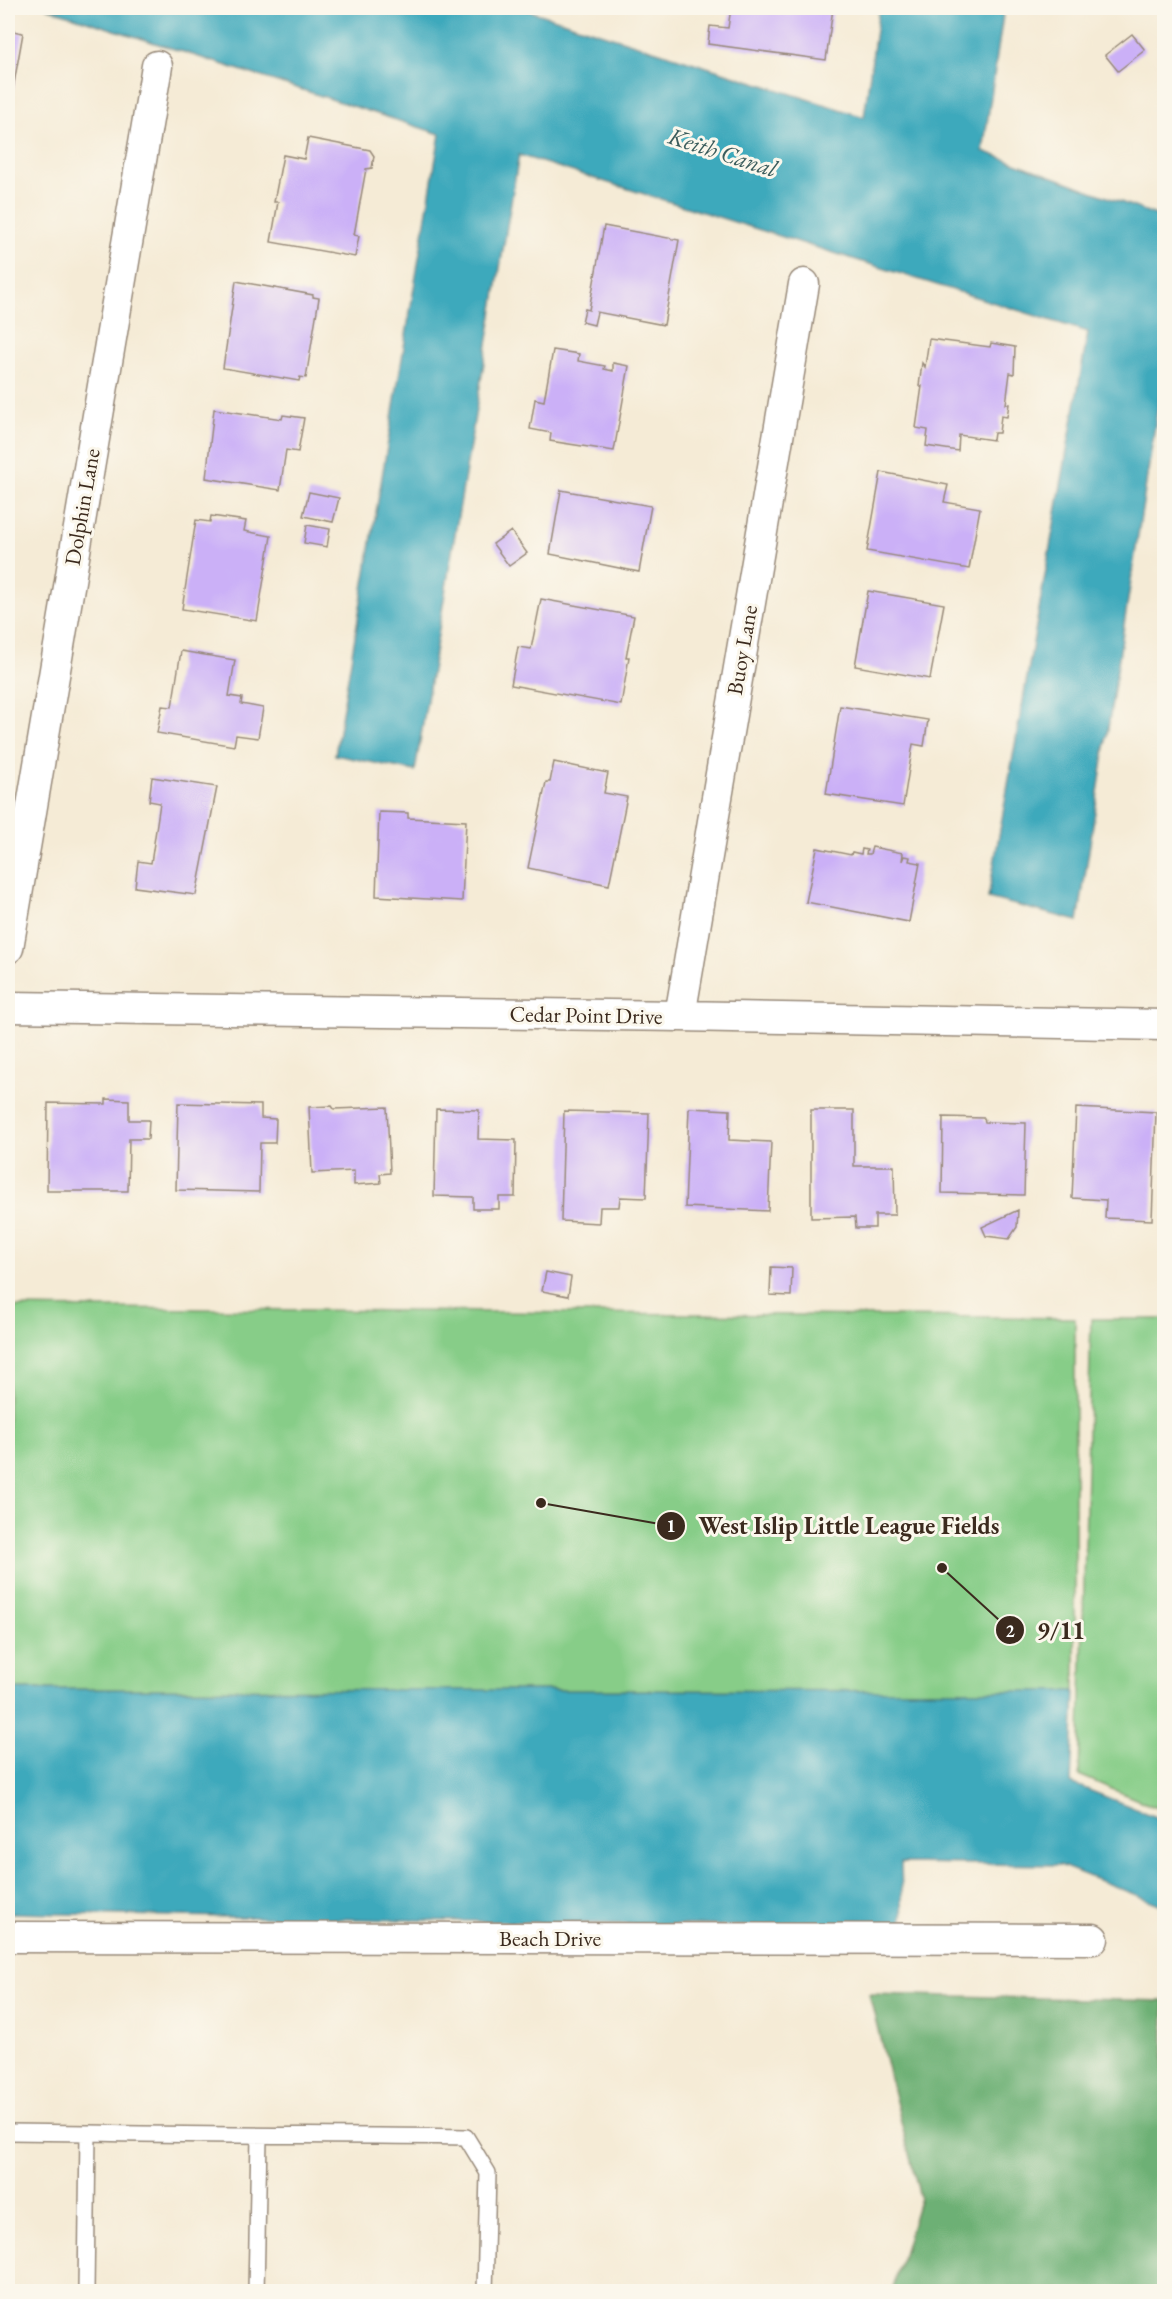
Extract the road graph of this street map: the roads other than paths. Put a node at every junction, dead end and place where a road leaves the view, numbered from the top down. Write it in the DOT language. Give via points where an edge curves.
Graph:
graph roads {
  1 [pos="157,66"];
  2 [pos="804,284"];
  3 [pos="8,948"];
  4 [pos="8,1007"];
  5 [pos="680,1016"];
  6 [pos="1164,1025"];
  7 [pos="8,1937"];
  8 [pos="1093,1939"];
  9 [pos="8,2132"];
  10 [pos="88,2133"];
  11 [pos="259,2136"];
  12 [pos="86,2292"];
  13 [pos="255,2292"];
  14 [pos="485,2292"];
  1 -- 3 [label="street, Dolphin Lane"];
  2 -- 5 [label="street, Buoy Lane"];
  4 -- 5 [label="street, Cedar Point Drive"];
  5 -- 6 [label="street, Cedar Point Drive"];
  7 -- 8 [label="street, Beach Drive"];
  9 -- 10 [label="lane"];
  10 -- 11 [label="lane"];
  10 -- 12 [label="lane"];
  11 -- 13 [label="lane"];
  11 -- 14 [label="lane" via="466,2137 488,2173"];
}
